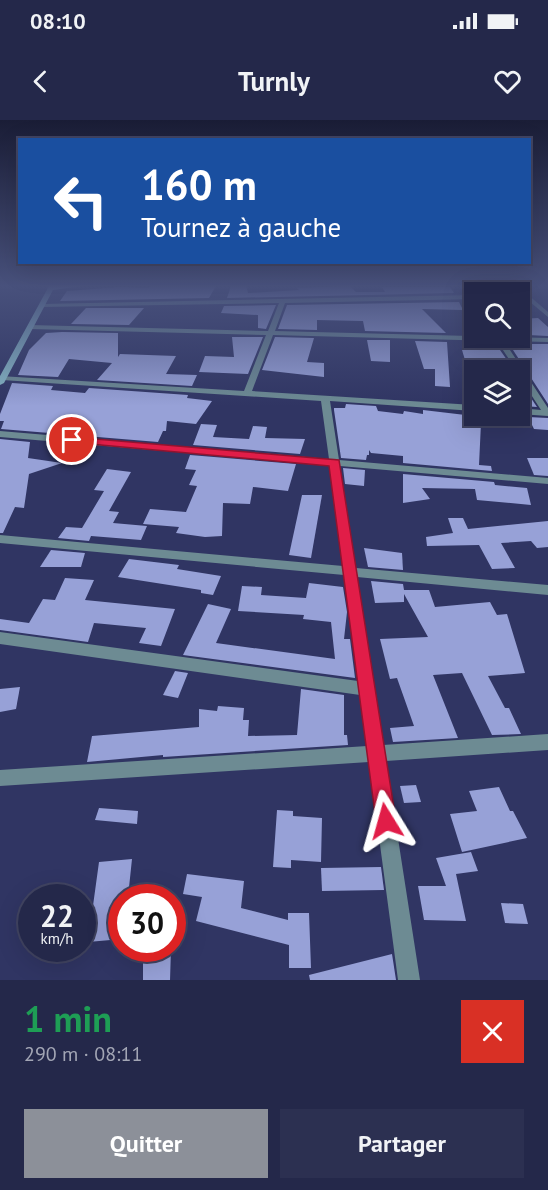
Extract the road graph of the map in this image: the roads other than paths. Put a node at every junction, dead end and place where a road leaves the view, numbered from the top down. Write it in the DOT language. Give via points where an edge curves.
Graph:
graph roads {
  1 [pos="274,326"];
  2 [pos="30,327"];
  3 [pos="271,333"];
  4 [pos="464,338"];
  5 [pos="530,340"];
  6 [pos="548,340"];
  7 [pos="505,348"];
  8 [pos="1,380"];
  9 [pos="247,394"];
  10 [pos="325,399"];
  11 [pos="464,407"];
  12 [pos="530,412"];
  13 [pos="547,413"];
  14 [pos="0,434"];
  15 [pos="335,463"];
  16 [pos="548,481"];
  17 [pos="0,539"];
  18 [pos="351,572"];
  19 [pos="548,590"];
  20 [pos="0,638"];
  21 [pos="367,689"];
  22 [pos="548,742"];
  23 [pos="376,753"];
  24 [pos="0,778"];
  25 [pos="409,980"];
  1 -- 3 [label="street"];
  2 -- 3 [label="street"];
  2 -- 8 [label="street"];
  3 -- 4 [label="street"];
  3 -- 9 [label="street"];
  5 -- 6 [label="street"];
  7 -- 13 [label="street"];
  8 -- 9 [label="street"];
  9 -- 10 [label="street"];
  10 -- 11 [label="street"];
  10 -- 15 [label="street"];
  12 -- 13 [label="street"];
  14 -- 15 [label="street"];
  15 -- 16 [label="street"];
  15 -- 18 [label="street"];
  17 -- 18 [label="street"];
  18 -- 19 [label="street"];
  18 -- 21 [label="street"];
  20 -- 21 [label="street"];
  21 -- 23 [label="street"];
  22 -- 23 [label="street"];
  23 -- 24 [label="street"];
  23 -- 25 [label="street"];
}
